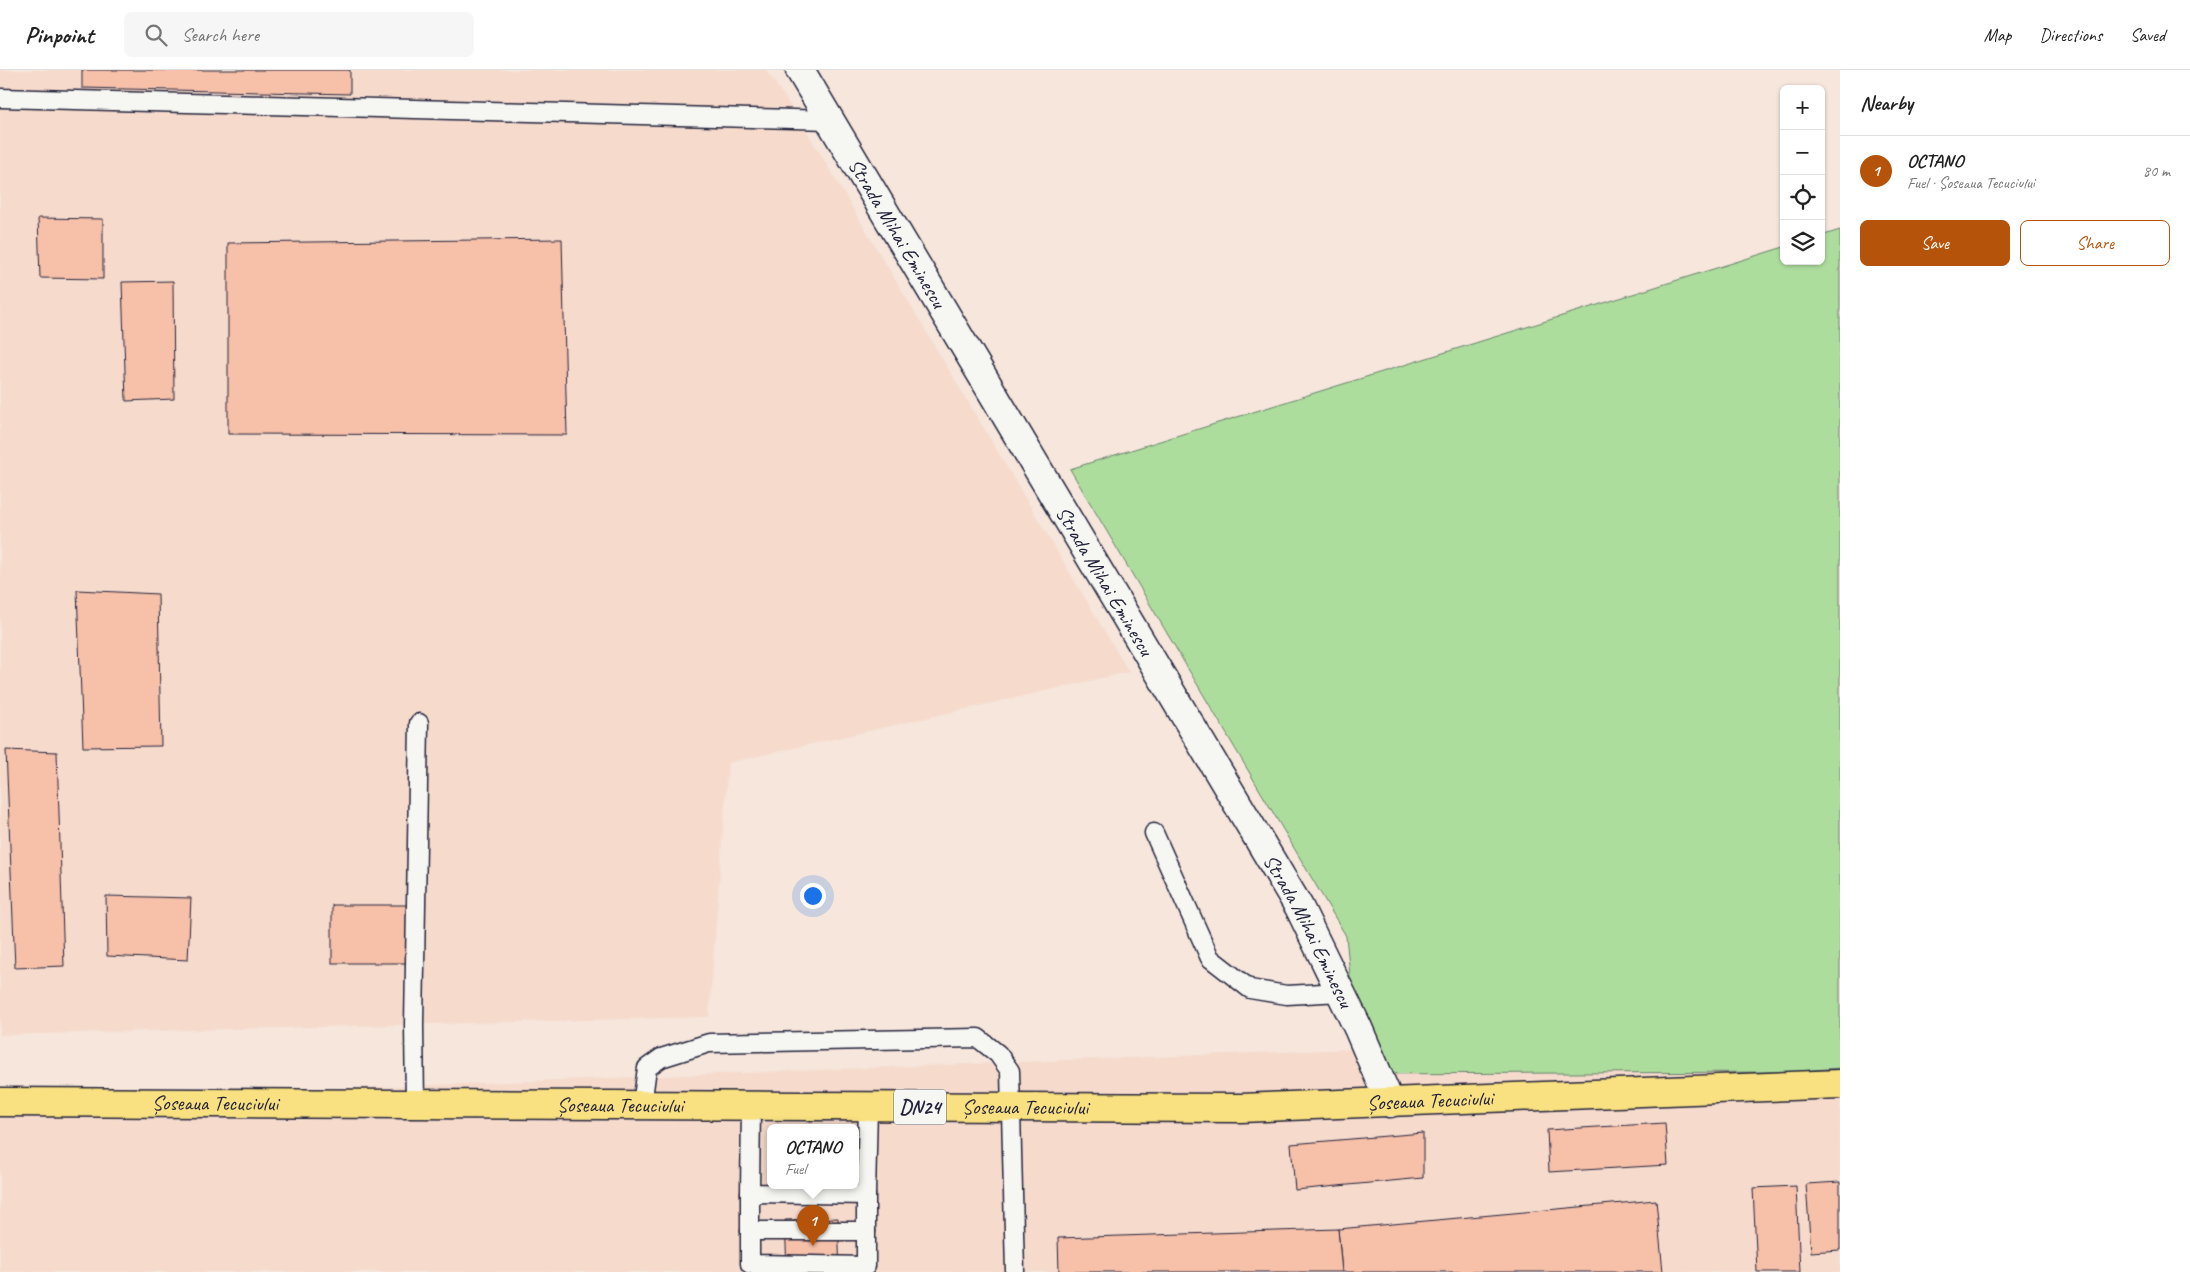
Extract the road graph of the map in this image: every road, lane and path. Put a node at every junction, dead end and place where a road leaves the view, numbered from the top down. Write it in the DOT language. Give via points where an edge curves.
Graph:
graph roads {
  1 [pos="800,70"];
  2 [pos="0,98"];
  3 [pos="830,120"];
  4 [pos="420,723"];
  5 [pos="1154,832"];
  6 [pos="1341,992"];
  7 [pos="1840,1084"];
  8 [pos="0,1102"];
  9 [pos="1390,1103"];
  10 [pos="415,1105"];
  11 [pos="642,1105"];
  12 [pos="751,1106"];
  13 [pos="868,1107"];
  14 [pos="1012,1108"];
  15 [pos="750,1193"];
  16 [pos="866,1195"];
  17 [pos="750,1231"];
  18 [pos="866,1231"];
  19 [pos="750,1268"];
  20 [pos="866,1269"];
  21 [pos="1015,1272"];
  1 -- 3 [label="main road, Strada Mihai Eminescu"];
  2 -- 3 [label="lane"];
  3 -- 6 [label="main road, Strada Mihai Eminescu" via="1299,907"];
  4 -- 10 [label="lane"];
  5 -- 6 [label="lane" via="1210,958 1250,989 1288,995"];
  6 -- 9 [label="main road, Strada Mihai Eminescu"];
  7 -- 9 [label="main road, Șoseaua Tecuciului / DN24"];
  8 -- 10 [label="main road, Șoseaua Tecuciului / DN24"];
  9 -- 14 [label="main road, Șoseaua Tecuciului / DN24" via="1241,1108"];
  10 -- 11 [label="main road, Șoseaua Tecuciului / DN24"];
  11 -- 12 [label="main road, Șoseaua Tecuciului / DN24"];
  11 -- 14 [label="lane" via="647,1068 661,1058 709,1043 978,1038 998,1054 1010,1071"];
  12 -- 13 [label="main road, Șoseaua Tecuciului / DN24"];
  12 -- 15 [label="lane"];
  13 -- 14 [label="main road, Șoseaua Tecuciului / DN24"];
  13 -- 16 [label="lane"];
  14 -- 21 [label="lane"];
  15 -- 16 [label="lane"];
  15 -- 17 [label="lane"];
  16 -- 18 [label="lane"];
  17 -- 18 [label="lane"];
  17 -- 19 [label="lane"];
  18 -- 20 [label="lane"];
  19 -- 20 [label="lane"];
}
